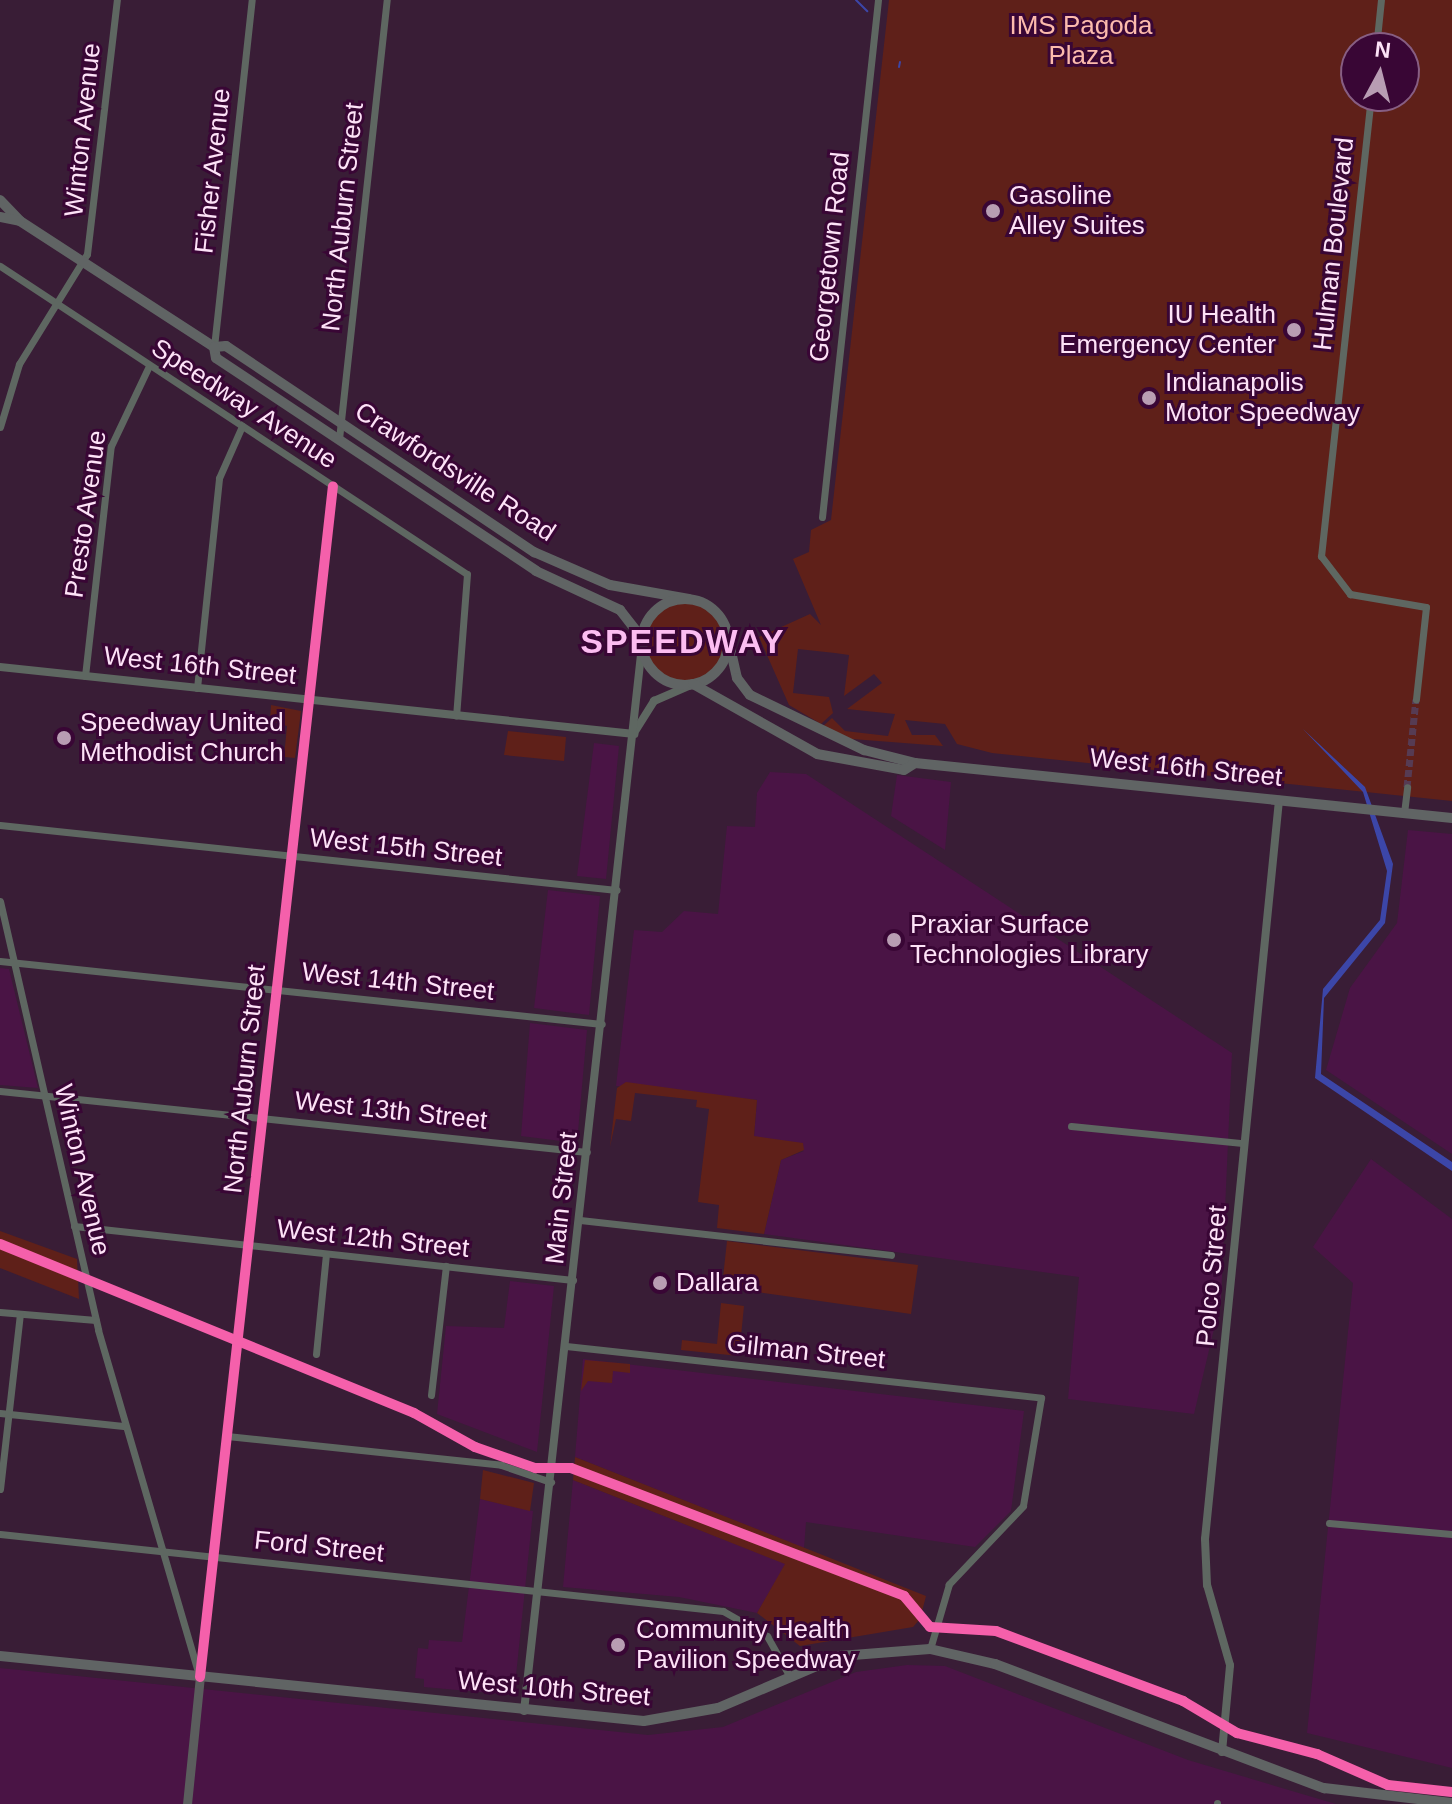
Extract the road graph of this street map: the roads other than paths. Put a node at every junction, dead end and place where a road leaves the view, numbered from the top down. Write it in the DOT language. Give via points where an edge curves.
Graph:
graph roads {
  1 [pos="117,0"];
  2 [pos="252,0"];
  3 [pos="387,0"];
  4 [pos="878,0"];
  5 [pos="1381,0"];
  6 [pos="1378,32"];
  7 [pos="1369,112"];
  8 [pos="0,200"];
  9 [pos="0,217"];
  10 [pos="20,221"];
  11 [pos="84,263"];
  12 [pos="0,266"];
  13 [pos="57,304"];
  14 [pos="214,347"];
  15 [pos="149,366"];
  16 [pos="340,422"];
  17 [pos="242,426"];
  18 [pos="0,427"];
  19 [pos="339,439"];
  20 [pos="333,486"];
  21 [pos="822,517"];
  22 [pos="689,599"];
  23 [pos="727,634"];
  24 [pos="642,641"];
  25 [pos="0,667"];
  26 [pos="85,676"];
  27 [pos="692,684"];
  28 [pos="197,688"];
  29 [pos="309,699"];
  30 [pos="1416,699"];
  31 [pos="456,716"];
  32 [pos="634,734"];
  33 [pos="915,763"];
  34 [pos="1407,787"];
  35 [pos="1279,800"];
  36 [pos="1404,813"];
  37 [pos="1452,818"];
  38 [pos="0,825"];
  39 [pos="292,856"];
  40 [pos="617,890"];
  41 [pos="0,901"];
  42 [pos="0,961"];
  43 [pos="14,962"];
  44 [pos="276,990"];
  45 [pos="602,1024"];
  46 [pos="0,1091"];
  47 [pos="44,1096"];
  48 [pos="262,1117"];
  49 [pos="1071,1126"];
  50 [pos="1240,1143"];
  51 [pos="587,1152"];
  52 [pos="580,1220"];
  53 [pos="74,1226"];
  54 [pos="248,1246"];
  55 [pos="326,1254"];
  56 [pos="891,1255"];
  57 [pos="446,1266"];
  58 [pos="573,1280"];
  59 [pos="0,1312"];
  60 [pos="20,1314"];
  61 [pos="96,1320"];
  62 [pos="566,1346"];
  63 [pos="316,1354"];
  64 [pos="431,1395"];
  65 [pos="4,1414"];
  66 [pos="123,1426"];
  67 [pos="227,1436"];
  68 [pos="551,1482"];
  69 [pos="0,1489"];
  70 [pos="1329,1523"];
  71 [pos="0,1534"];
  72 [pos="1452,1534"];
  73 [pos="162,1550"];
  74 [pos="214,1556"];
  75 [pos="538,1590"];
  76 [pos="930,1649"];
  77 [pos="0,1656"];
  78 [pos="789,1675"];
  79 [pos="200,1677"];
  80 [pos="524,1711"];
  81 [pos="1222,1752"];
  82 [pos="1452,1803"];
  83 [pos="187,1804"];
  1 -- 11 [label="street, Winton Avenue"];
  2 -- 14 [label="street, Fisher Avenue"];
  3 -- 16 [label="street, North Auburn Street"];
  4 -- 21 [label="street, Georgetown Road"];
  5 -- 6 [label="street"];
  7 -- 30 [label="street, Hulman Boulevard" via="1321,556 1350,594 1426,607"];
  8 -- 10 [label="main road, Crawfordsville Road"];
  9 -- 10 [label="main road, Crawfordsville Road"];
  10 -- 11 [label="main road, Crawfordsville Road"];
  11 -- 13 [label="street"];
  11 -- 14 [label="main road, Crawfordsville Road"];
  12 -- 13 [label="street, Speedway Avenue"];
  13 -- 15 [label="street, Speedway Avenue"];
  13 -- 18 [label="street" via="19,364"];
  14 -- 16 [label="main road, Crawfordsville Road" via="226,346"];
  14 -- 19 [label="main road, Crawfordsville Road" via="216,358"];
  15 -- 17 [label="street, Speedway Avenue"];
  15 -- 26 [label="street, Presto Avenue" via="111,446"];
  16 -- 19 [label="street, North Auburn Street"];
  16 -- 22 [label="main road, Crawfordsville Road" via="549,560 610,585"];
  17 -- 20 [label="street, Speedway Avenue"];
  17 -- 28 [label="street" via="219,478"];
  19 -- 24 [label="main road, Crawfordsville Road" via="547,578 620,610"];
  20 -- 29 [label="street, North Auburn Street"];
  20 -- 31 [label="street, Speedway Avenue" via="467,574"];
  22 -- 23 [label="main road" via="712,608"];
  22 -- 24 [label="main road" via="656,610"];
  23 -- 27 [label="main road" via="719,669"];
  23 -- 33 [label="main road, West 16th Street" via="737,678 750,695 839,743"];
  24 -- 27 [label="main road" via="656,673"];
  24 -- 32 [label="street, Main Street"];
  25 -- 26 [label="street, West 16th Street"];
  26 -- 28 [label="street, West 16th Street"];
  27 -- 32 [label="street, Main Street" via="654,701"];
  27 -- 33 [label="main road, West 16th Street" via="817,754 904,770"];
  28 -- 29 [label="street, West 16th Street"];
  29 -- 31 [label="street, West 16th Street"];
  29 -- 39 [label="street, North Auburn Street"];
  31 -- 32 [label="street, West 16th Street"];
  32 -- 40 [label="street, Main Street"];
  33 -- 35 [label="main road, West 16th Street"];
  34 -- 36 [label="street"];
  35 -- 36 [label="main road, West 16th Street"];
  35 -- 50 [label="street, Polco Street"];
  36 -- 37 [label="main road, West 16th Street"];
  38 -- 39 [label="street, West 15th Street"];
  39 -- 40 [label="street, West 15th Street"];
  39 -- 44 [label="street, North Auburn Street"];
  40 -- 45 [label="street, Main Street"];
  41 -- 43 [label="street, Winton Avenue"];
  42 -- 43 [label="street, West 14th Street"];
  43 -- 44 [label="street, West 14th Street"];
  43 -- 47 [label="street, Winton Avenue"];
  44 -- 45 [label="street, West 14th Street"];
  44 -- 48 [label="street, North Auburn Street"];
  45 -- 51 [label="street, Main Street"];
  46 -- 47 [label="street, West 13th Street"];
  47 -- 48 [label="street, West 13th Street"];
  47 -- 53 [label="street, Winton Avenue"];
  48 -- 51 [label="street, West 13th Street"];
  48 -- 54 [label="street, North Auburn Street"];
  49 -- 50 [label="street"];
  50 -- 81 [label="street, Polco Street" via="1239,1242 1204,1554 1230,1665"];
  51 -- 52 [label="street, Main Street"];
  52 -- 56 [label="street"];
  52 -- 58 [label="street, Main Street"];
  53 -- 54 [label="street, West 12th Street"];
  53 -- 61 [label="street, Winton Avenue"];
  54 -- 55 [label="street, West 12th Street"];
  54 -- 67 [label="street, North Auburn Street"];
  55 -- 57 [label="street, West 12th Street"];
  55 -- 63 [label="street"];
  57 -- 58 [label="street, West 12th Street"];
  57 -- 64 [label="street"];
  58 -- 62 [label="street, Main Street"];
  59 -- 60 [label="street"];
  60 -- 61 [label="street"];
  60 -- 65 [label="street"];
  61 -- 66 [label="street, Winton Avenue"];
  62 -- 68 [label="street, Main Street"];
  62 -- 76 [label="street, Gilman Street" via="1041,1398 1023,1506 949,1584"];
  65 -- 66 [label="street"];
  65 -- 69 [label="street"];
  66 -- 73 [label="street, Winton Avenue"];
  67 -- 68 [label="street" via="501,1465"];
  67 -- 74 [label="street, North Auburn Street"];
  68 -- 75 [label="street, Main Street"];
  70 -- 72 [label="street"];
  71 -- 73 [label="street, Ford Street"];
  73 -- 74 [label="street, Ford Street"];
  73 -- 79 [label="street, Winton Avenue"];
  74 -- 75 [label="street, Ford Street"];
  74 -- 79 [label="street, North Auburn Street"];
  75 -- 78 [label="street, Ford Street" via="729,1613 775,1644"];
  75 -- 80 [label="street, Main Street"];
  76 -- 78 [label="main road, West 10th Street" via="865,1650"];
  76 -- 81 [label="main road, West 10th Street" via="995,1664"];
  77 -- 79 [label="main road, West 10th Street"];
  78 -- 80 [label="main road, West 10th Street" via="743,1699 676,1718"];
  79 -- 80 [label="main road, West 10th Street"];
  79 -- 83 [label="main road"];
  81 -- 82 [label="main road, West 10th Street" via="1324,1788"];
}
